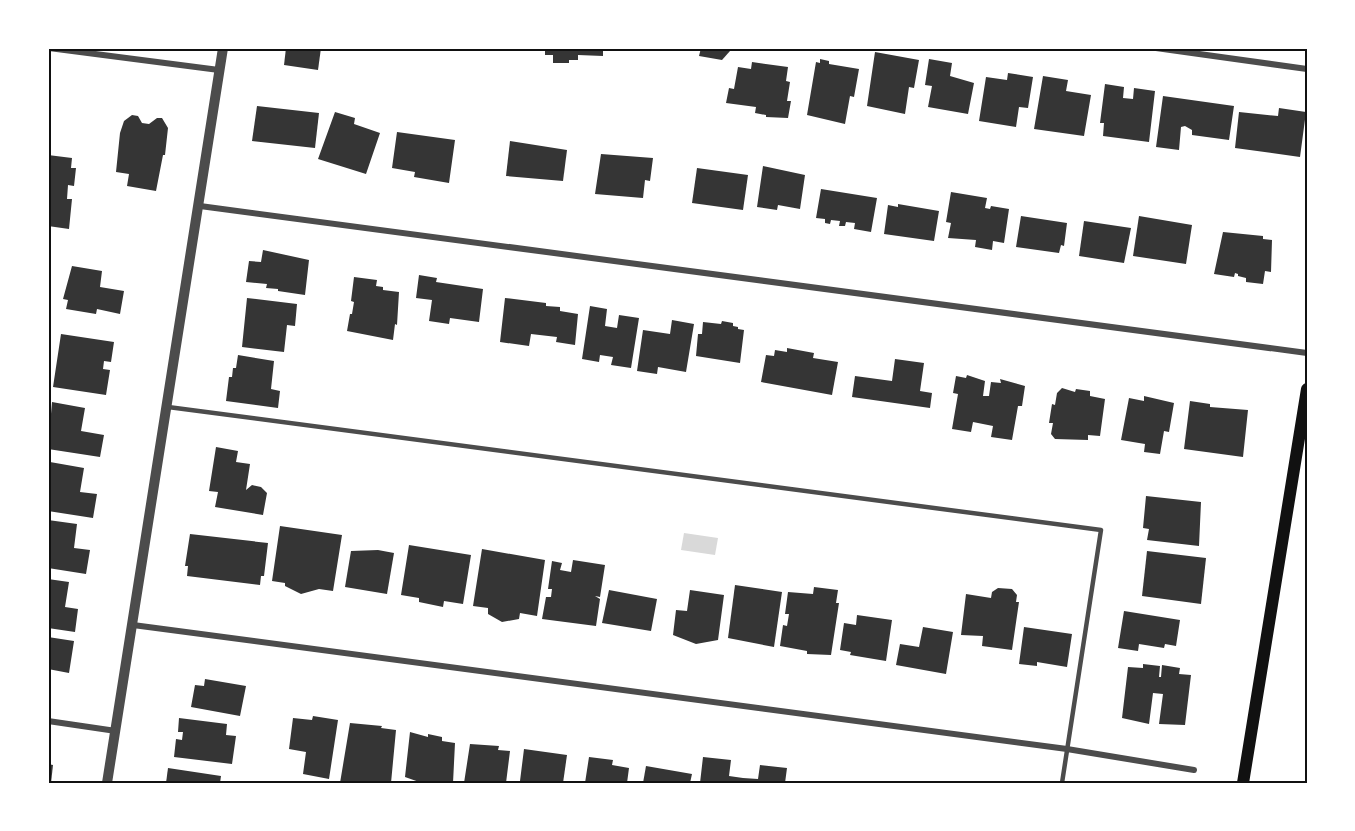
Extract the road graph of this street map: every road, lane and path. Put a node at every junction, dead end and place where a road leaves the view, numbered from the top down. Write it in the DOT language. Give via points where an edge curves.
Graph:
graph roads {
  1 [pos="50,48"];
  2 [pos="223,48"];
  3 [pos="1156,48"];
  4 [pos="1307,69"];
  5 [pos="219,70"];
  6 [pos="200,206"];
  7 [pos="1307,354"];
  8 [pos="1307,389"];
  9 [pos="168,407"];
  10 [pos="133,625"];
  11 [pos="48,721"];
  12 [pos="116,731"];
  13 [pos="1067,749"];
  14 [pos="1194,770"];
  15 [pos="107,783"];
  16 [pos="1062,783"];
  17 [pos="1243,783"];
  1 -- 5 [label="street"];
  2 -- 5 [label="street"];
  3 -- 4 [label="street"];
  5 -- 6 [label="street"];
  6 -- 7 [label="street"];
  6 -- 9 [label="street"];
  8 -- 17 [label="main road"];
  9 -- 10 [label="street"];
  9 -- 13 [label="lane" via="1101,530"];
  10 -- 12 [label="street"];
  10 -- 13 [label="street"];
  11 -- 12 [label="street"];
  12 -- 15 [label="street"];
  13 -- 14 [label="street"];
  13 -- 16 [label="lane"];
}
